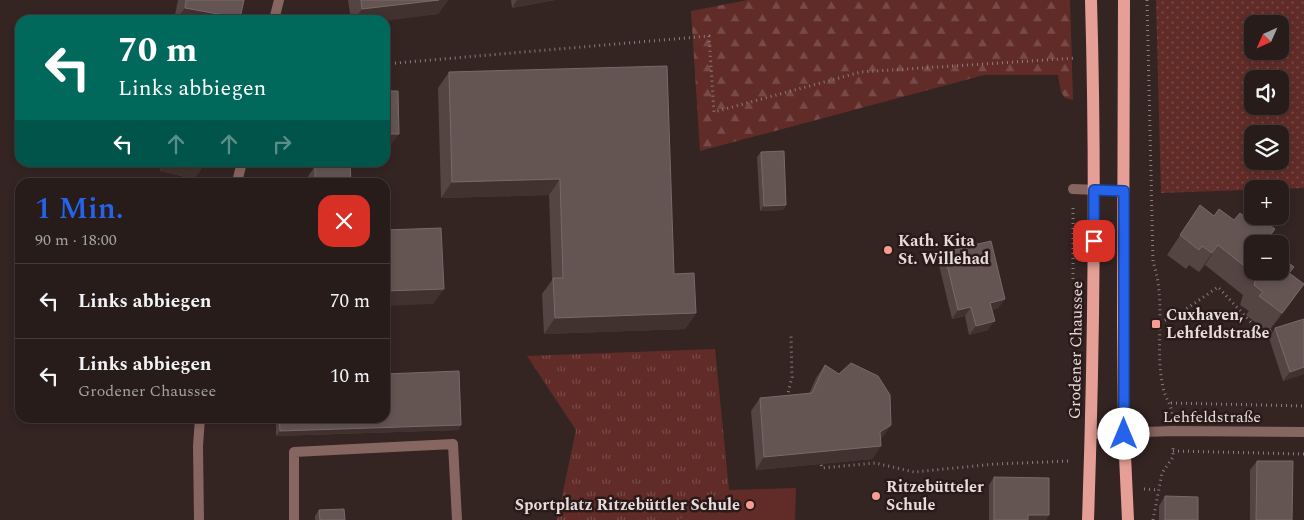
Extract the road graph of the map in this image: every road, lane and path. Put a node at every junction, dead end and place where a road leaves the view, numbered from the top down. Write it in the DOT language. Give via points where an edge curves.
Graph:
graph roads {
  1 [pos="279,0"];
  2 [pos="1091,0"];
  3 [pos="1124,0"];
  4 [pos="1147,0"];
  5 [pos="275,15"];
  6 [pos="1079,58"];
  7 [pos="390,64"];
  8 [pos="1073,189"];
  9 [pos="1094,190"];
  10 [pos="1124,191"];
  11 [pos="1160,322"];
  12 [pos="1286,327"];
  13 [pos="791,336"];
  14 [pos="786,399"];
  15 [pos="1304,406"];
  16 [pos="200,423"];
  17 [pos="1304,432"];
  18 [pos="1091,434"];
  19 [pos="1124,434"];
  20 [pos="1304,454"];
  21 [pos="819,456"];
  22 [pos="1071,461"];
  23 [pos="199,520"];
  24 [pos="294,520"];
  25 [pos="456,520"];
  26 [pos="1088,520"];
  27 [pos="1128,520"];
  28 [pos="1153,520"];
  1 -- 5 [label="street"];
  2 -- 9 [label="main road, Grodener Chaussee"];
  3 -- 10 [label="main road"];
  4 -- 11 [label="path" via="1153,262 1159,288"];
  6 -- 7 [label="path" via="861,72 714,112 709,36"];
  8 -- 9 [label="street"];
  9 -- 10 [label="street"];
  9 -- 18 [label="main road, Grodener Chaussee"];
  10 -- 19 [label="main road"];
  11 -- 12 [label="path" via="1176,316 1218,287 1260,332"];
  11 -- 15 [label="path" via="1163,388 1171,404"];
  13 -- 14 [label="path" via="792,378"];
  16 -- 23 [label="street"];
  17 -- 19 [label="street, Lehfeldstraße"];
  18 -- 19 [label="street, Lehfeldstraße"];
  18 -- 26 [label="main road, Grodener Chaussee"];
  19 -- 27 [label="main road"];
  20 -- 28 [label="path" via="1173,452 1162,473"];
  21 -- 22 [label="path" via="822,468 875,463 914,472"];
  24 -- 25 [label="street" via="294,452 453,444"];
}
